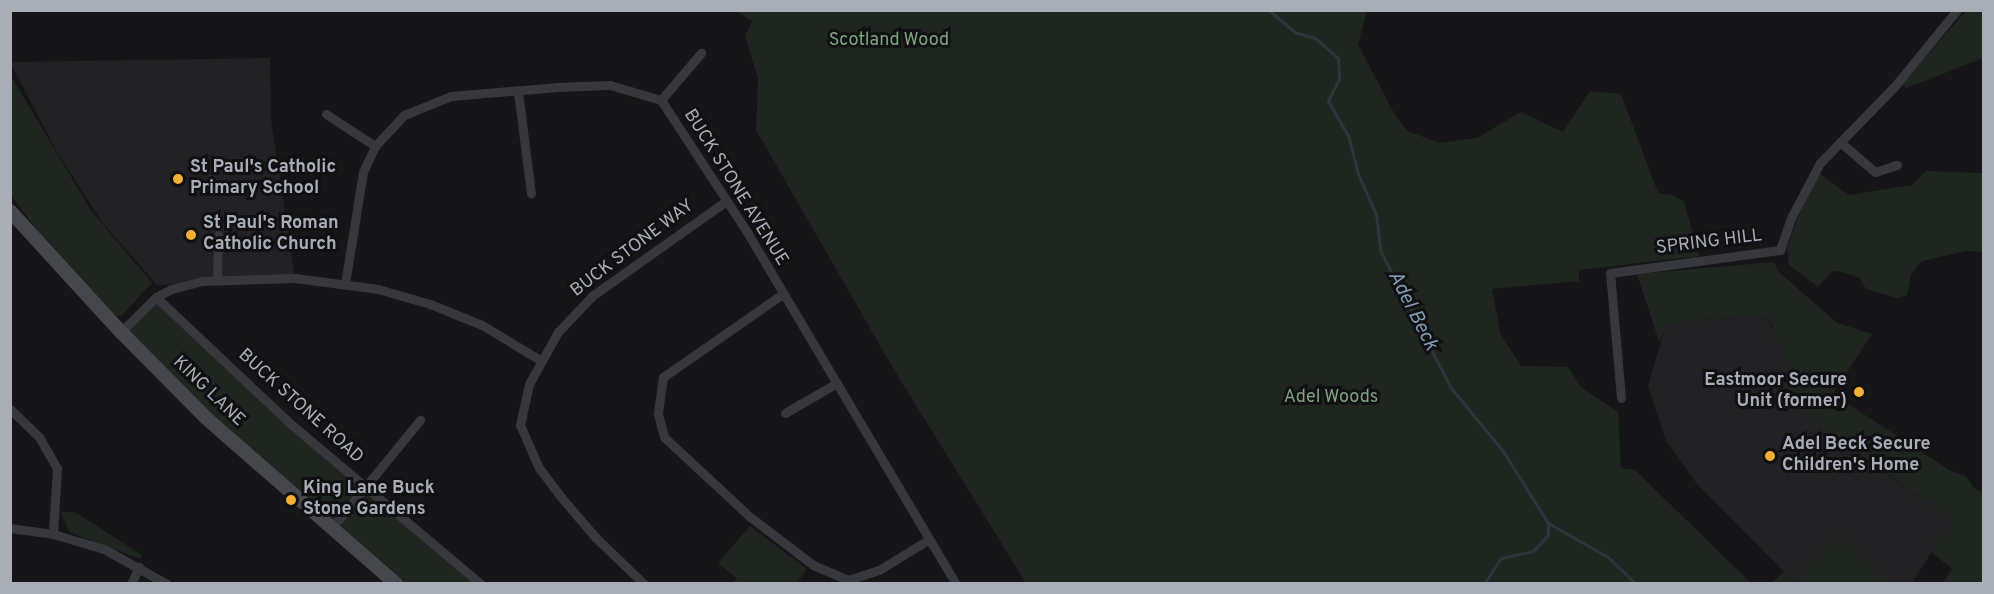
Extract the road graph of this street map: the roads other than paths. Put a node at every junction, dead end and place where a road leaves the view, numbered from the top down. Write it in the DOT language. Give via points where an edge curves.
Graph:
graph roads {
  1 [pos="1957,10"];
  2 [pos="701,53"];
  3 [pos="518,92"];
  4 [pos="661,100"];
  5 [pos="326,114"];
  6 [pos="1840,142"];
  7 [pos="375,146"];
  8 [pos="1897,165"];
  9 [pos="531,193"];
  10 [pos="726,201"];
  11 [pos="10,210"];
  12 [pos="218,235"];
  13 [pos="217,280"];
  14 [pos="345,284"];
  15 [pos="781,295"];
  16 [pos="156,297"];
  17 [pos="121,332"];
  18 [pos="540,360"];
  19 [pos="837,383"];
  20 [pos="1621,398"];
  21 [pos="10,409"];
  22 [pos="785,413"];
  23 [pos="420,420"];
  24 [pos="367,488"];
  25 [pos="10,528"];
  26 [pos="331,529"];
  27 [pos="53,534"];
  28 [pos="928,540"];
  29 [pos="139,567"];
  30 [pos="131,584"];
  31 [pos="167,584"];
  32 [pos="396,584"];
  33 [pos="481,584"];
  34 [pos="644,584"];
  35 [pos="956,584"];
  1 -- 6 [label="street, SPRING HILL" via="1894,87"];
  2 -- 4 [label="street"];
  3 -- 4 [label="street, BUCK STONE AVENUE" via="610,85"];
  3 -- 7 [label="street, BUCK STONE AVENUE" via="451,96 404,115"];
  3 -- 9 [label="street"];
  4 -- 10 [label="street, BUCK STONE AVENUE"];
  5 -- 7 [label="street"];
  6 -- 8 [label="street" via="1875,172"];
  6 -- 20 [label="street, SPRING HILL" via="1815,170 1780,250 1610,273"];
  7 -- 14 [label="street, BUCK STONE AVENUE" via="363,172"];
  10 -- 15 [label="street, BUCK STONE AVENUE"];
  10 -- 18 [label="street, BUCK STONE WAY" via="592,296 558,332"];
  11 -- 17 [label="street, KING LANE"];
  12 -- 13 [label="street"];
  13 -- 14 [label="street" via="295,278"];
  13 -- 16 [label="street" via="172,289"];
  14 -- 18 [label="street" via="430,304 482,325"];
  15 -- 19 [label="street, BUCK STONE AVENUE"];
  15 -- 28 [label="street" via="663,377 658,414 664,437 749,516 813,565 848,580 879,570"];
  16 -- 17 [label="street"];
  16 -- 24 [label="street, BUCK STONE ROAD" via="292,425"];
  17 -- 26 [label="street, KING LANE" via="206,418"];
  18 -- 34 [label="street, BUCK STONE WAY" via="520,425 539,468 596,538"];
  19 -- 22 [label="street"];
  19 -- 28 [label="street, BUCK STONE AVENUE"];
  21 -- 27 [label="street" via="39,437 57,468"];
  23 -- 24 [label="street"];
  24 -- 26 [label="street"];
  24 -- 33 [label="street, BUCK STONE ROAD"];
  25 -- 27 [label="street"];
  26 -- 32 [label="street, KING LANE"];
  27 -- 29 [label="street" via="104,549"];
  28 -- 35 [label="street, BUCK STONE AVENUE"];
  29 -- 30 [label="street"];
  29 -- 31 [label="street"];
}
